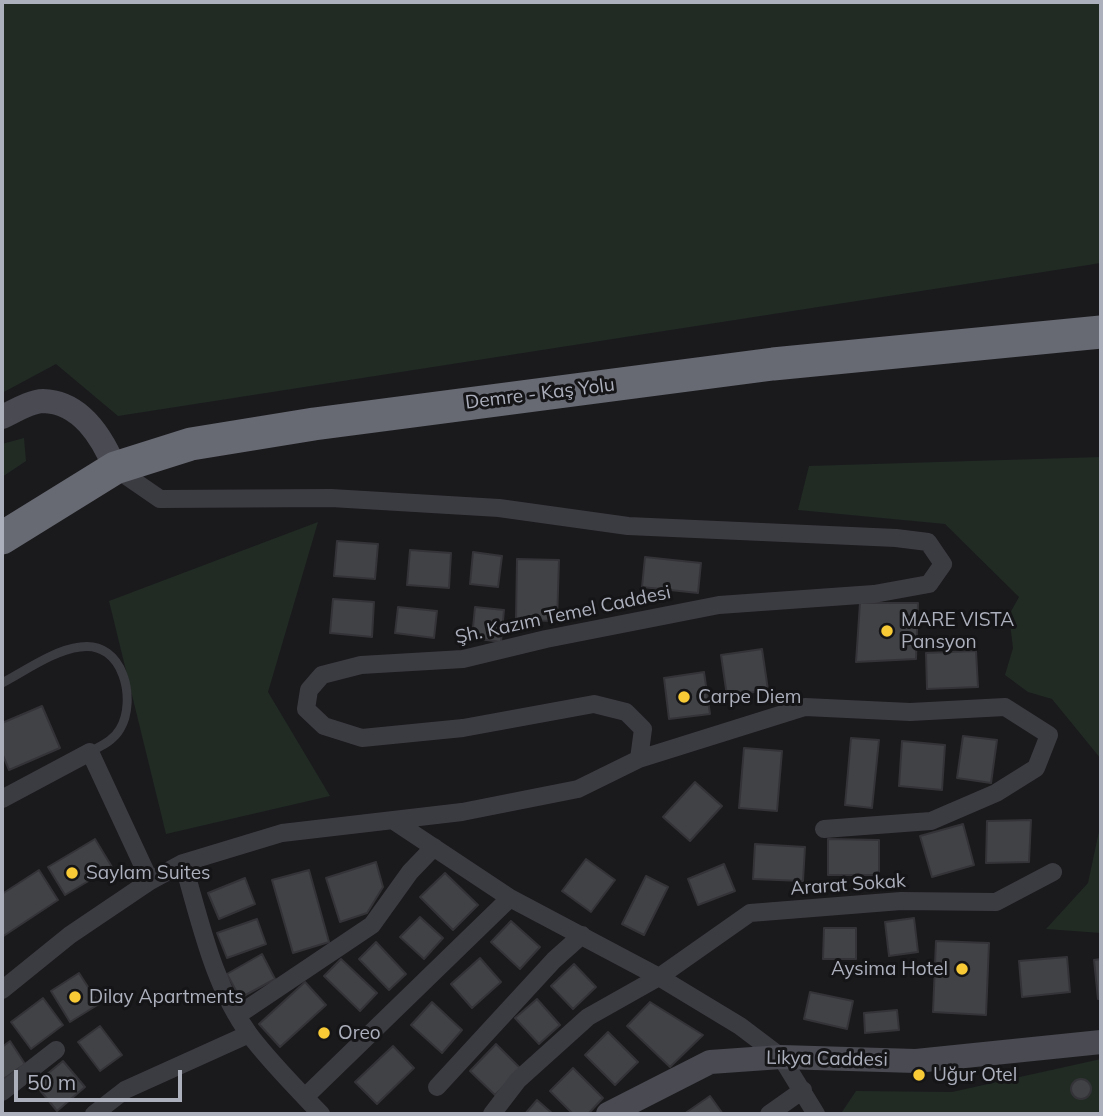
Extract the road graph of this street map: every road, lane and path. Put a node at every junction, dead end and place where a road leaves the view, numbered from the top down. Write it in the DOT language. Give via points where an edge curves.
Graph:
graph roads {
  1 [pos="1101,332"];
  2 [pos="1010,342"];
  3 [pos="1101,357"];
  4 [pos="2,417"];
  5 [pos="115,468"];
  6 [pos="2,537"];
  7 [pos="2,683"];
  8 [pos="90,752"];
  9 [pos="639,759"];
  10 [pos="2,799"];
  11 [pos="394,821"];
  12 [pos="824,829"];
  13 [pos="434,847"];
  14 [pos="183,863"];
  15 [pos="1053,872"];
  16 [pos="150,881"];
  17 [pos="510,898"];
  18 [pos="582,934"];
  19 [pos="659,977"];
  20 [pos="2,990"];
  21 [pos="238,1014"];
  22 [pos="249,1034"];
  23 [pos="1101,1042"];
  24 [pos="56,1050"];
  25 [pos="781,1057"];
  26 [pos="437,1087"];
  27 [pos="803,1090"];
  28 [pos="2,1092"];
  29 [pos="305,1097"];
  30 [pos="94,1114"];
  31 [pos="321,1114"];
  32 [pos="492,1114"];
  33 [pos="608,1114"];
  34 [pos="769,1114"];
  35 [pos="816,1114"];
  1 -- 2 [label="highway, Demre - Kaş Yolu"];
  2 -- 3 [label="highway"];
  2 -- 5 [label="highway, Demre - Kaş Yolu" via="773,365 314,424 191,444"];
  4 -- 5 [label="street" via="42,401 78,412 104,442"];
  5 -- 6 [label="highway, Demre - Kaş Yolu"];
  5 -- 9 [label="street, Şh. Kazım Temel Caddesi" via="160,499 331,498 499,508 628,526 929,542 943,564 929,584 874,594 719,605 463,659 361,665 322,675 309,690 306,709 324,726 362,738 463,728 594,704 626,712 643,729"];
  7 -- 8 [label="lane" via="80,647 110,654 123,672 125,715 116,734"];
  8 -- 10 [label="street"];
  8 -- 16 [label="street"];
  9 -- 11 [label="street" via="578,789"];
  9 -- 12 [label="street" via="806,707 910,712 1005,707 1049,735 1036,768 996,793 931,821"];
  11 -- 13 [label="street"];
  11 -- 14 [label="street" via="282,833"];
  13 -- 17 [label="street"];
  13 -- 21 [label="street" via="372,925"];
  14 -- 16 [label="street"];
  14 -- 21 [label="street" via="214,966"];
  15 -- 19 [label="street, Ararat Sokak" via="996,902 901,901 750,913"];
  16 -- 20 [label="street" via="70,935"];
  17 -- 18 [label="street"];
  17 -- 29 [label="street"];
  18 -- 19 [label="street"];
  18 -- 26 [label="street"];
  19 -- 25 [label="street"];
  19 -- 32 [label="street, Ararat Sokak" via="589,1017 518,1080"];
  21 -- 22 [label="street"];
  22 -- 29 [label="street"];
  22 -- 30 [label="street" via="125,1090"];
  23 -- 25 [label="street, Likya Caddesi" via="916,1061"];
  24 -- 28 [label="street"];
  25 -- 27 [label="street"];
  25 -- 33 [label="street, Likya Caddesi" via="710,1062"];
  27 -- 34 [label="street"];
  27 -- 35 [label="street"];
  29 -- 31 [label="street"];
}
